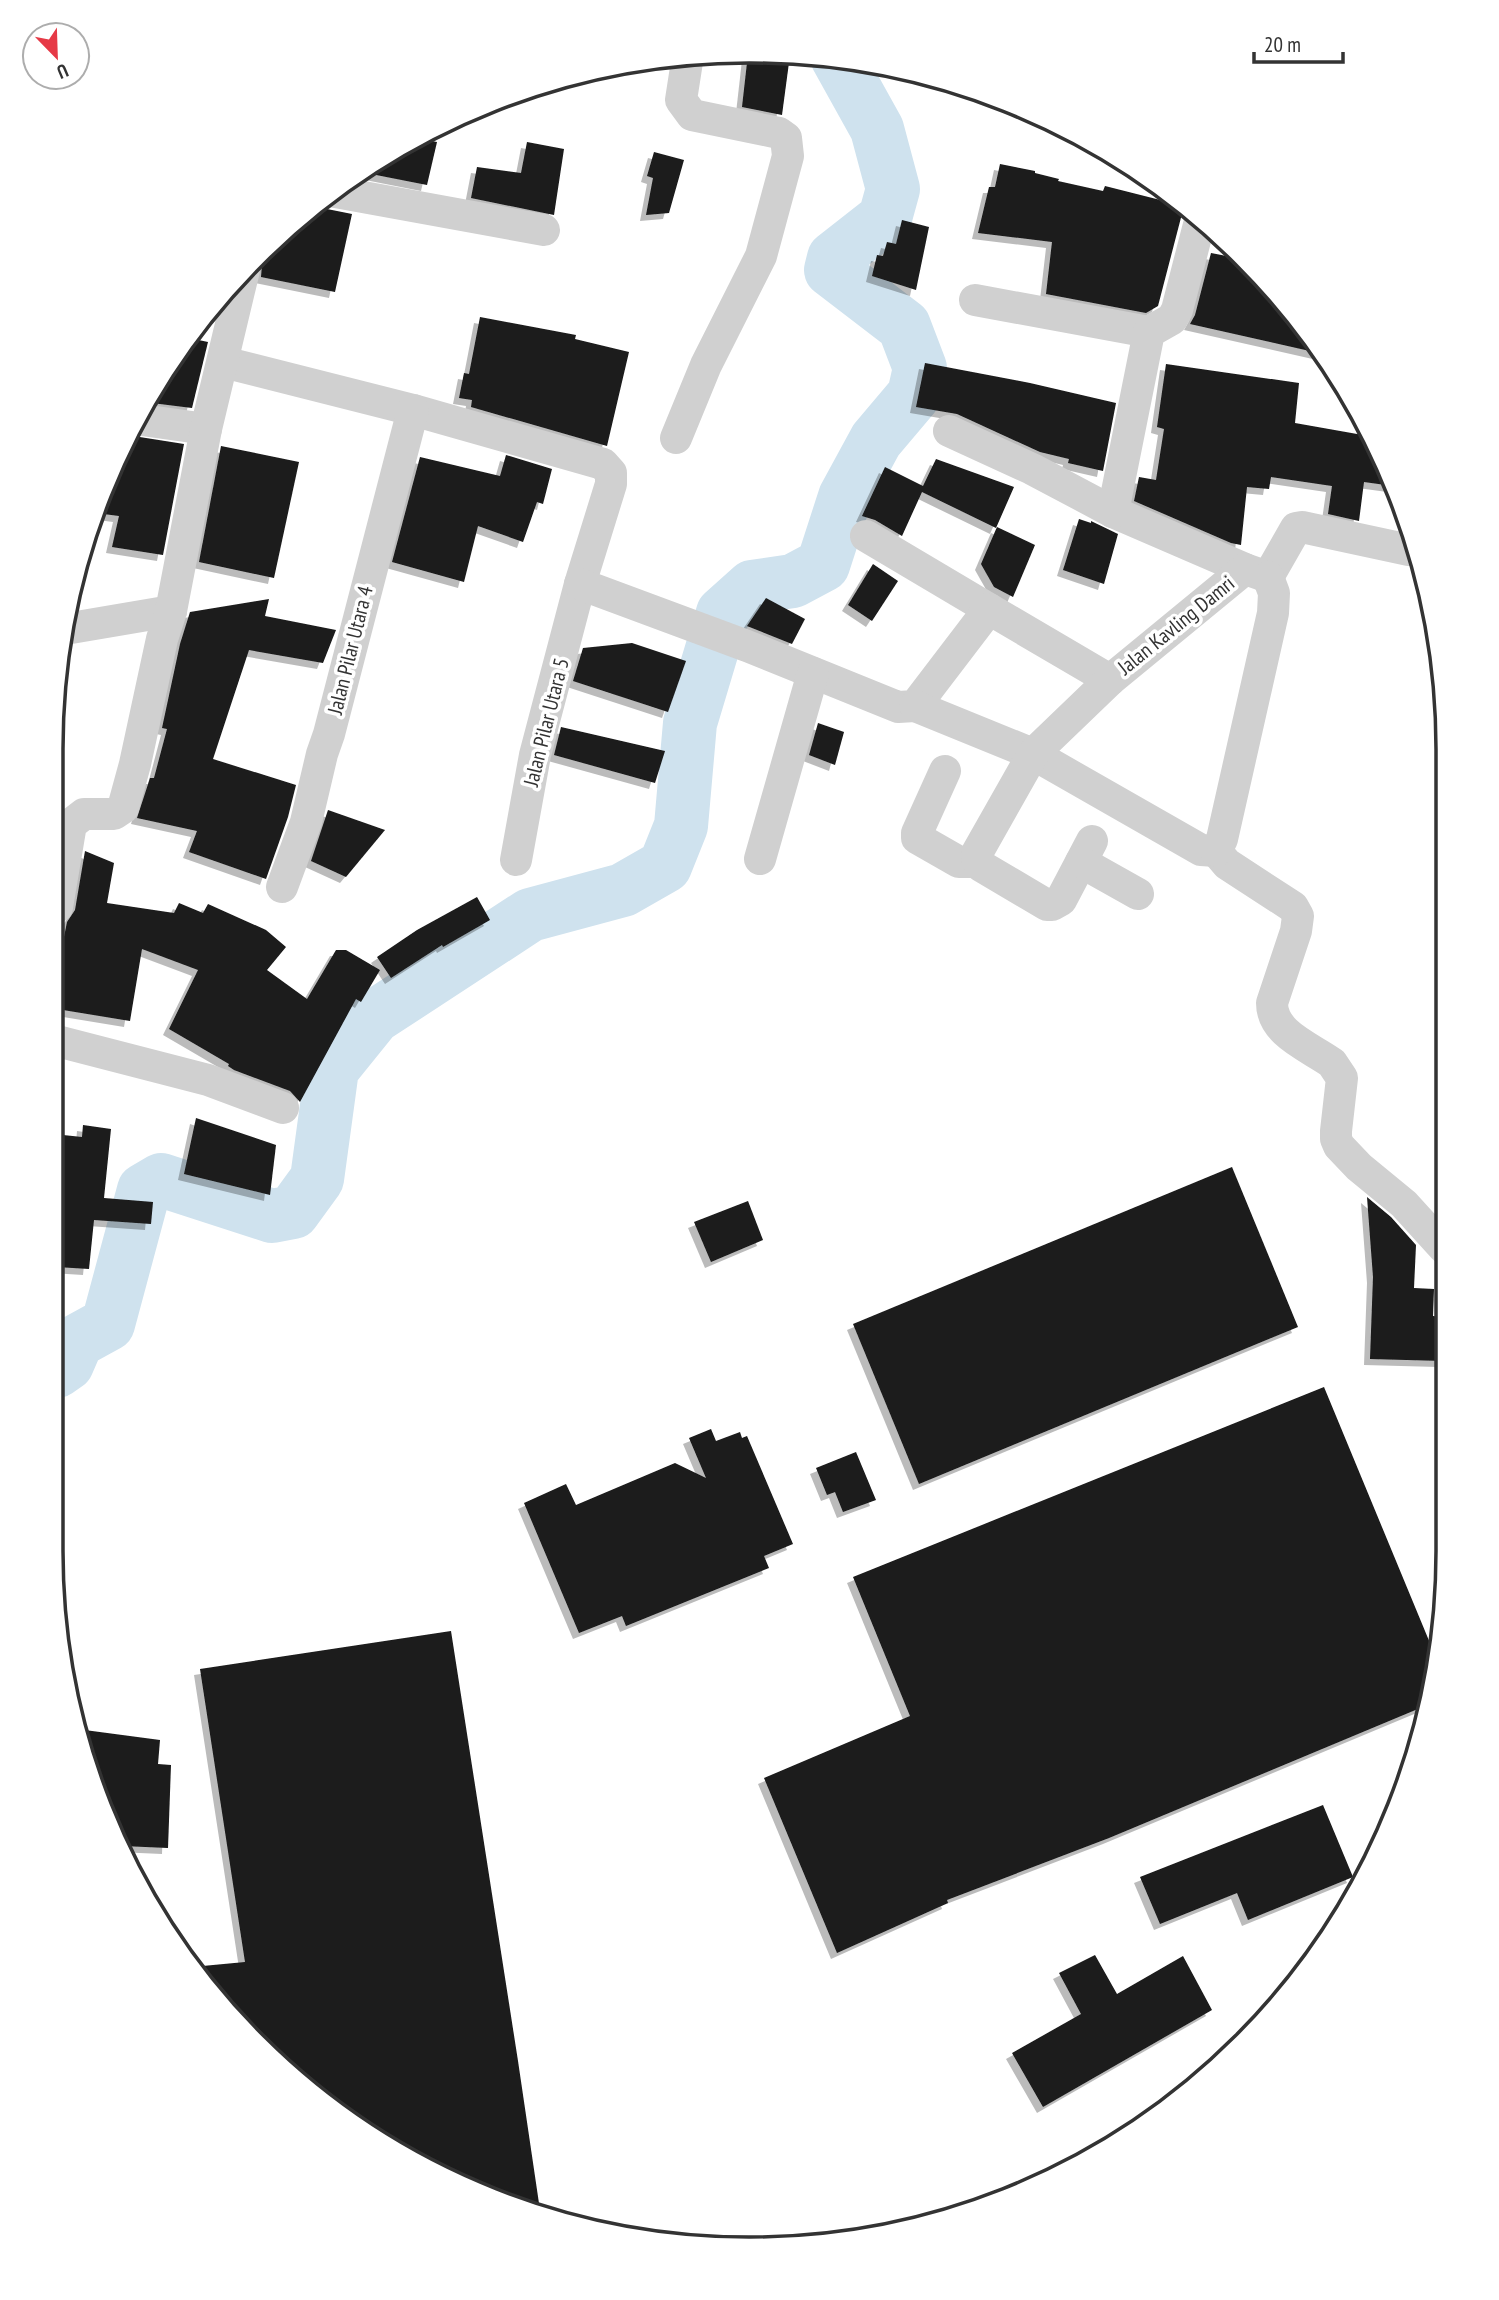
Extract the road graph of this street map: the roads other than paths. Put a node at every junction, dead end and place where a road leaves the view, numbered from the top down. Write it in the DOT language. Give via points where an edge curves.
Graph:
graph roads {
  1 [pos="686,66"];
  2 [pos="347,194"];
  3 [pos="544,230"];
  4 [pos="1198,230"];
  5 [pos="239,290"];
  6 [pos="975,300"];
  7 [pos="1149,332"];
  8 [pos="223,362"];
  9 [pos="413,410"];
  10 [pos="147,421"];
  11 [pos="206,429"];
  12 [pos="949,431"];
  13 [pos="676,438"];
  14 [pos="1113,512"];
  15 [pos="866,536"];
  16 [pos="1406,549"];
  17 [pos="1257,573"];
  18 [pos="580,584"];
  19 [pos="989,608"];
  20 [pos="170,611"];
  21 [pos="74,627"];
  22 [pos="813,673"];
  23 [pos="1110,680"];
  24 [pos="915,706"];
  25 [pos="1033,754"];
  26 [pos="945,771"];
  27 [pos="1216,851"];
  28 [pos="760,859"];
  29 [pos="516,860"];
  30 [pos="978,862"];
  31 [pos="63,871"];
  32 [pos="282,887"];
  33 [pos="1138,894"];
  34 [pos="63,1043"];
  35 [pos="284,1108"];
  36 [pos="1436,1239"];
  1 -- 13 [label="street" via="681,100 692,115 779,134 786,138 788,156 761,256 706,365"];
  2 -- 3 [label="street"];
  4 -- 7 [label="street" via="1177,310"];
  5 -- 8 [label="street"];
  6 -- 7 [label="street"];
  7 -- 14 [label="street"];
  8 -- 9 [label="street"];
  8 -- 11 [label="street"];
  9 -- 18 [label="street, Jalan Pilar Utara 5" via="603,464 611,472"];
  9 -- 32 [label="street, Jalan Pilar Utara 4" via="309,812"];
  10 -- 11 [label="street"];
  11 -- 20 [label="street"];
  12 -- 14 [label="street"];
  14 -- 17 [label="street"];
  15 -- 19 [label="street, Jalan Kavling Damri"];
  16 -- 17 [label="street" via="1302,527 1296,528"];
  17 -- 23 [label="street, Jalan Kavling Damri"];
  17 -- 27 [label="street" via="1274,593 1273,613"];
  18 -- 22 [label="street"];
  18 -- 29 [label="street, Jalan Pilar Utara 5" via="535,755"];
  19 -- 23 [label="street, Jalan Kavling Damri"];
  19 -- 24 [label="street"];
  20 -- 21 [label="street"];
  20 -- 31 [label="street" via="123,808 114,814 84,814 71,824"];
  22 -- 24 [label="street" via="898,707"];
  22 -- 28 [label="street"];
  23 -- 25 [label="street"];
  24 -- 25 [label="street"];
  25 -- 27 [label="street" via="1201,850"];
  25 -- 30 [label="street" via="977,853"];
  26 -- 30 [label="street" via="917,838 959,862"];
  27 -- 36 [label="street" via="1227,864 1293,907 1298,916 1296,931 1272,1015 1279,1027 1332,1063 1342,1078 1336,1131 1339,1146"];
  30 -- 33 [label="street" via="1052,905 1061,900 1087,851"];
  34 -- 35 [label="street" via="208,1080"];
}
